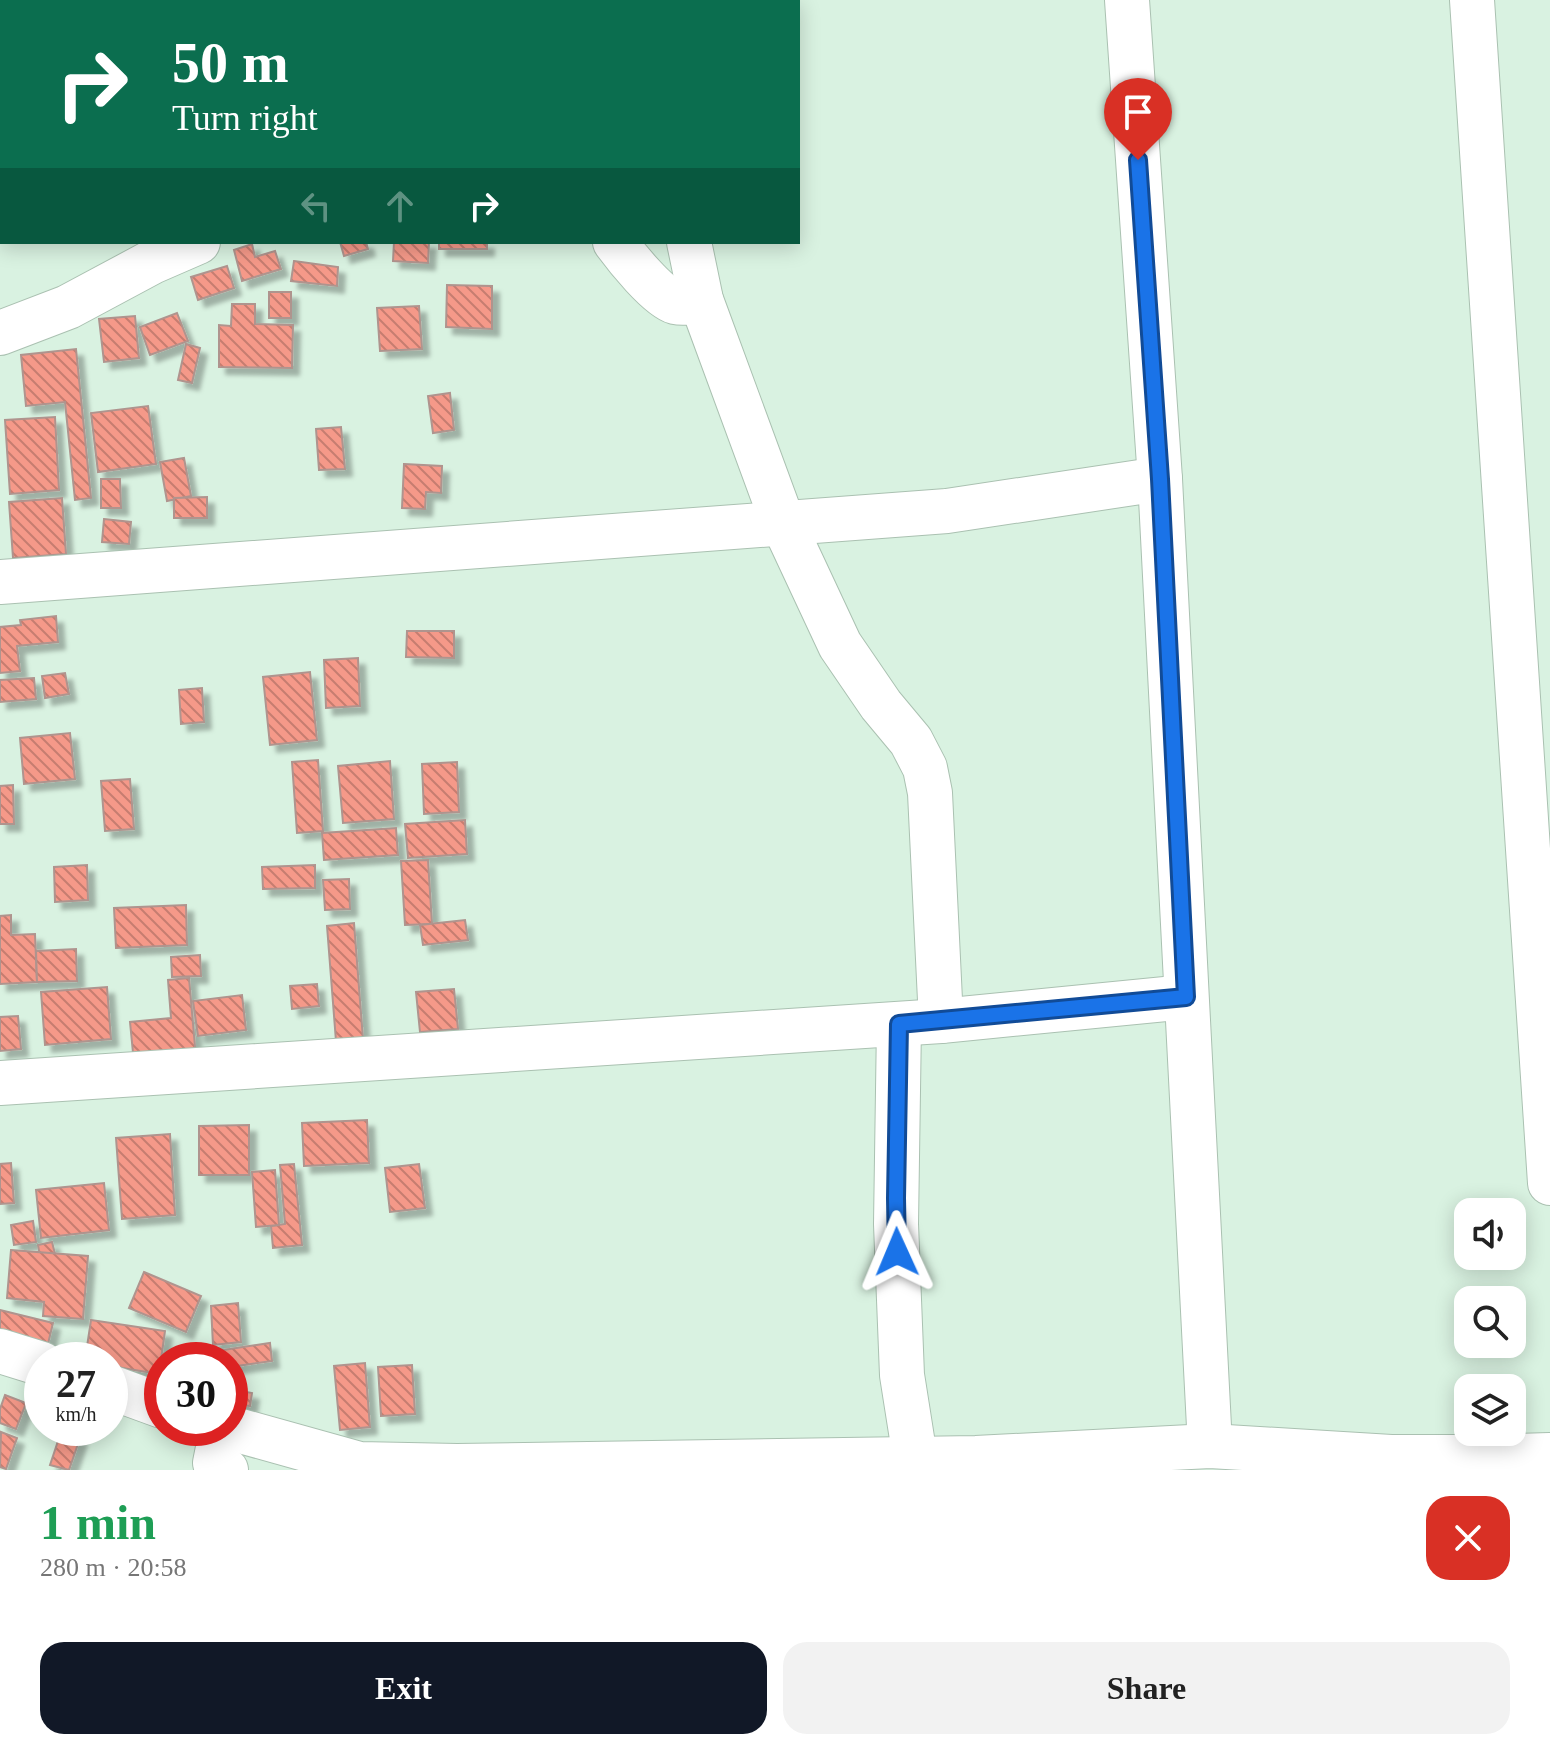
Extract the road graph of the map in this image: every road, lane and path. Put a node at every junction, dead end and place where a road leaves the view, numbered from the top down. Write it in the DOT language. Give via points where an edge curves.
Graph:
graph roads {
  1 [pos="1127,0"];
  2 [pos="1472,0"];
  3 [pos="193,244"];
  4 [pos="616,244"];
  5 [pos="689,244"];
  6 [pos="701,300"];
  7 [pos="0,333"];
  8 [pos="1160,479"];
  9 [pos="783,523"];
  10 [pos="0,582"];
  11 [pos="1186,997"];
  12 [pos="920,1022"];
  13 [pos="0,1083"];
  14 [pos="1550,1183"];
  15 [pos="0,1351"];
  16 [pos="24,1358"];
  17 [pos="1210,1446"];
  18 [pos="220,1452"];
  19 [pos="1550,1455"];
  20 [pos="916,1464"];
  21 [pos="1389,1464"];
  22 [pos="568,1467"];
  1 -- 8 [label="street"];
  2 -- 14 [label="street"];
  3 -- 7 [label="street" via="68,307"];
  4 -- 6 [label="street" via="662,295 687,303"];
  5 -- 6 [label="street"];
  6 -- 9 [label="street"];
  8 -- 9 [label="street" via="947,511"];
  8 -- 11 [label="street"];
  9 -- 10 [label="street"];
  9 -- 12 [label="street" via="840,645 925,768 930,793"];
  11 -- 12 [label="street"];
  11 -- 17 [label="street"];
  12 -- 13 [label="street"];
  12 -- 20 [label="street" via="896,1179 902,1375"];
  15 -- 16 [label="street"];
  17 -- 20 [label="street"];
  17 -- 21 [label="street"];
  18 -- 22 [label="street" via="359,1464"];
  19 -- 21 [label="street"];
  20 -- 22 [label="street"];
}
